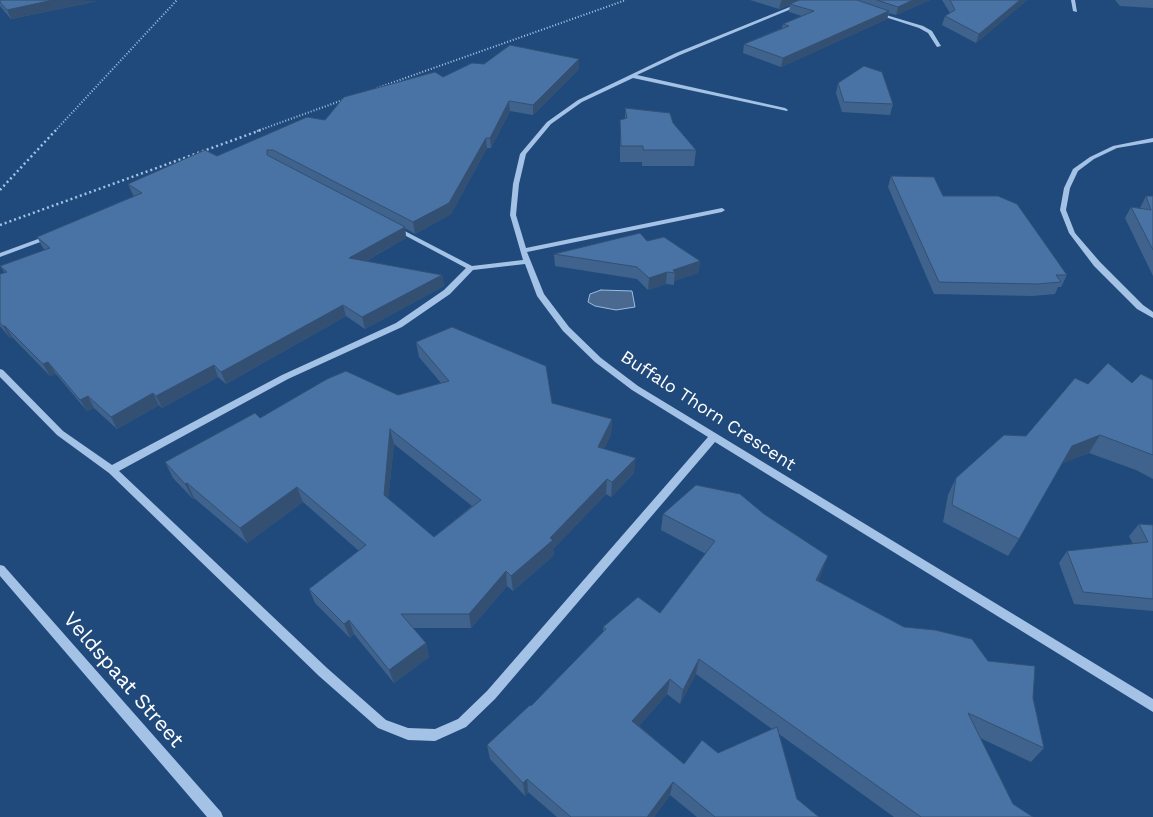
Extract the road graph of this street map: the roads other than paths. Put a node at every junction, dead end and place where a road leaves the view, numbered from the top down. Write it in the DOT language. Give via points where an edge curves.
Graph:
graph roads {
  1 [pos="811,0"];
  2 [pos="1073,0"];
  3 [pos="872,11"];
  4 [pos="1075,11"];
  5 [pos="939,46"];
  6 [pos="633,76"];
  7 [pos="785,110"];
  8 [pos="1153,140"];
  9 [pos="722,210"];
  10 [pos="385,222"];
  11 [pos="51,237"];
  12 [pos="523,251"];
  13 [pos="0,255"];
  14 [pos="527,262"];
  15 [pos="471,268"];
  16 [pos="1153,316"];
  17 [pos="0,372"];
  18 [pos="714,437"];
  19 [pos="112,470"];
  20 [pos="0,569"];
  21 [pos="1153,706"];
  22 [pos="216,817"];
  1 -- 6 [label="street, Buffalo Thorn Crescent" via="678,54"];
  2 -- 4 [label="street"];
  3 -- 5 [label="street" via="921,27 930,32"];
  6 -- 7 [label="street"];
  6 -- 12 [label="street, Buffalo Thorn Crescent" via="580,101 549,123 523,154 513,216"];
  8 -- 16 [label="street" via="1115,148 1075,170 1063,210 1072,233 1097,264"];
  9 -- 12 [label="street"];
  10 -- 15 [label="street"];
  11 -- 13 [label="street"];
  12 -- 14 [label="street, Buffalo Thorn Crescent"];
  14 -- 15 [label="street"];
  14 -- 18 [label="street, Buffalo Thorn Crescent" via="540,294 566,329 598,360 635,388"];
  15 -- 19 [label="street" via="447,292 399,325 285,377"];
  17 -- 19 [label="street" via="60,433"];
  18 -- 19 [label="street" via="491,696 462,723 434,735 408,734 382,724 323,672"];
  18 -- 21 [label="street, Buffalo Thorn Crescent"];
  20 -- 22 [label="street, Veldspaat Street"];
}
